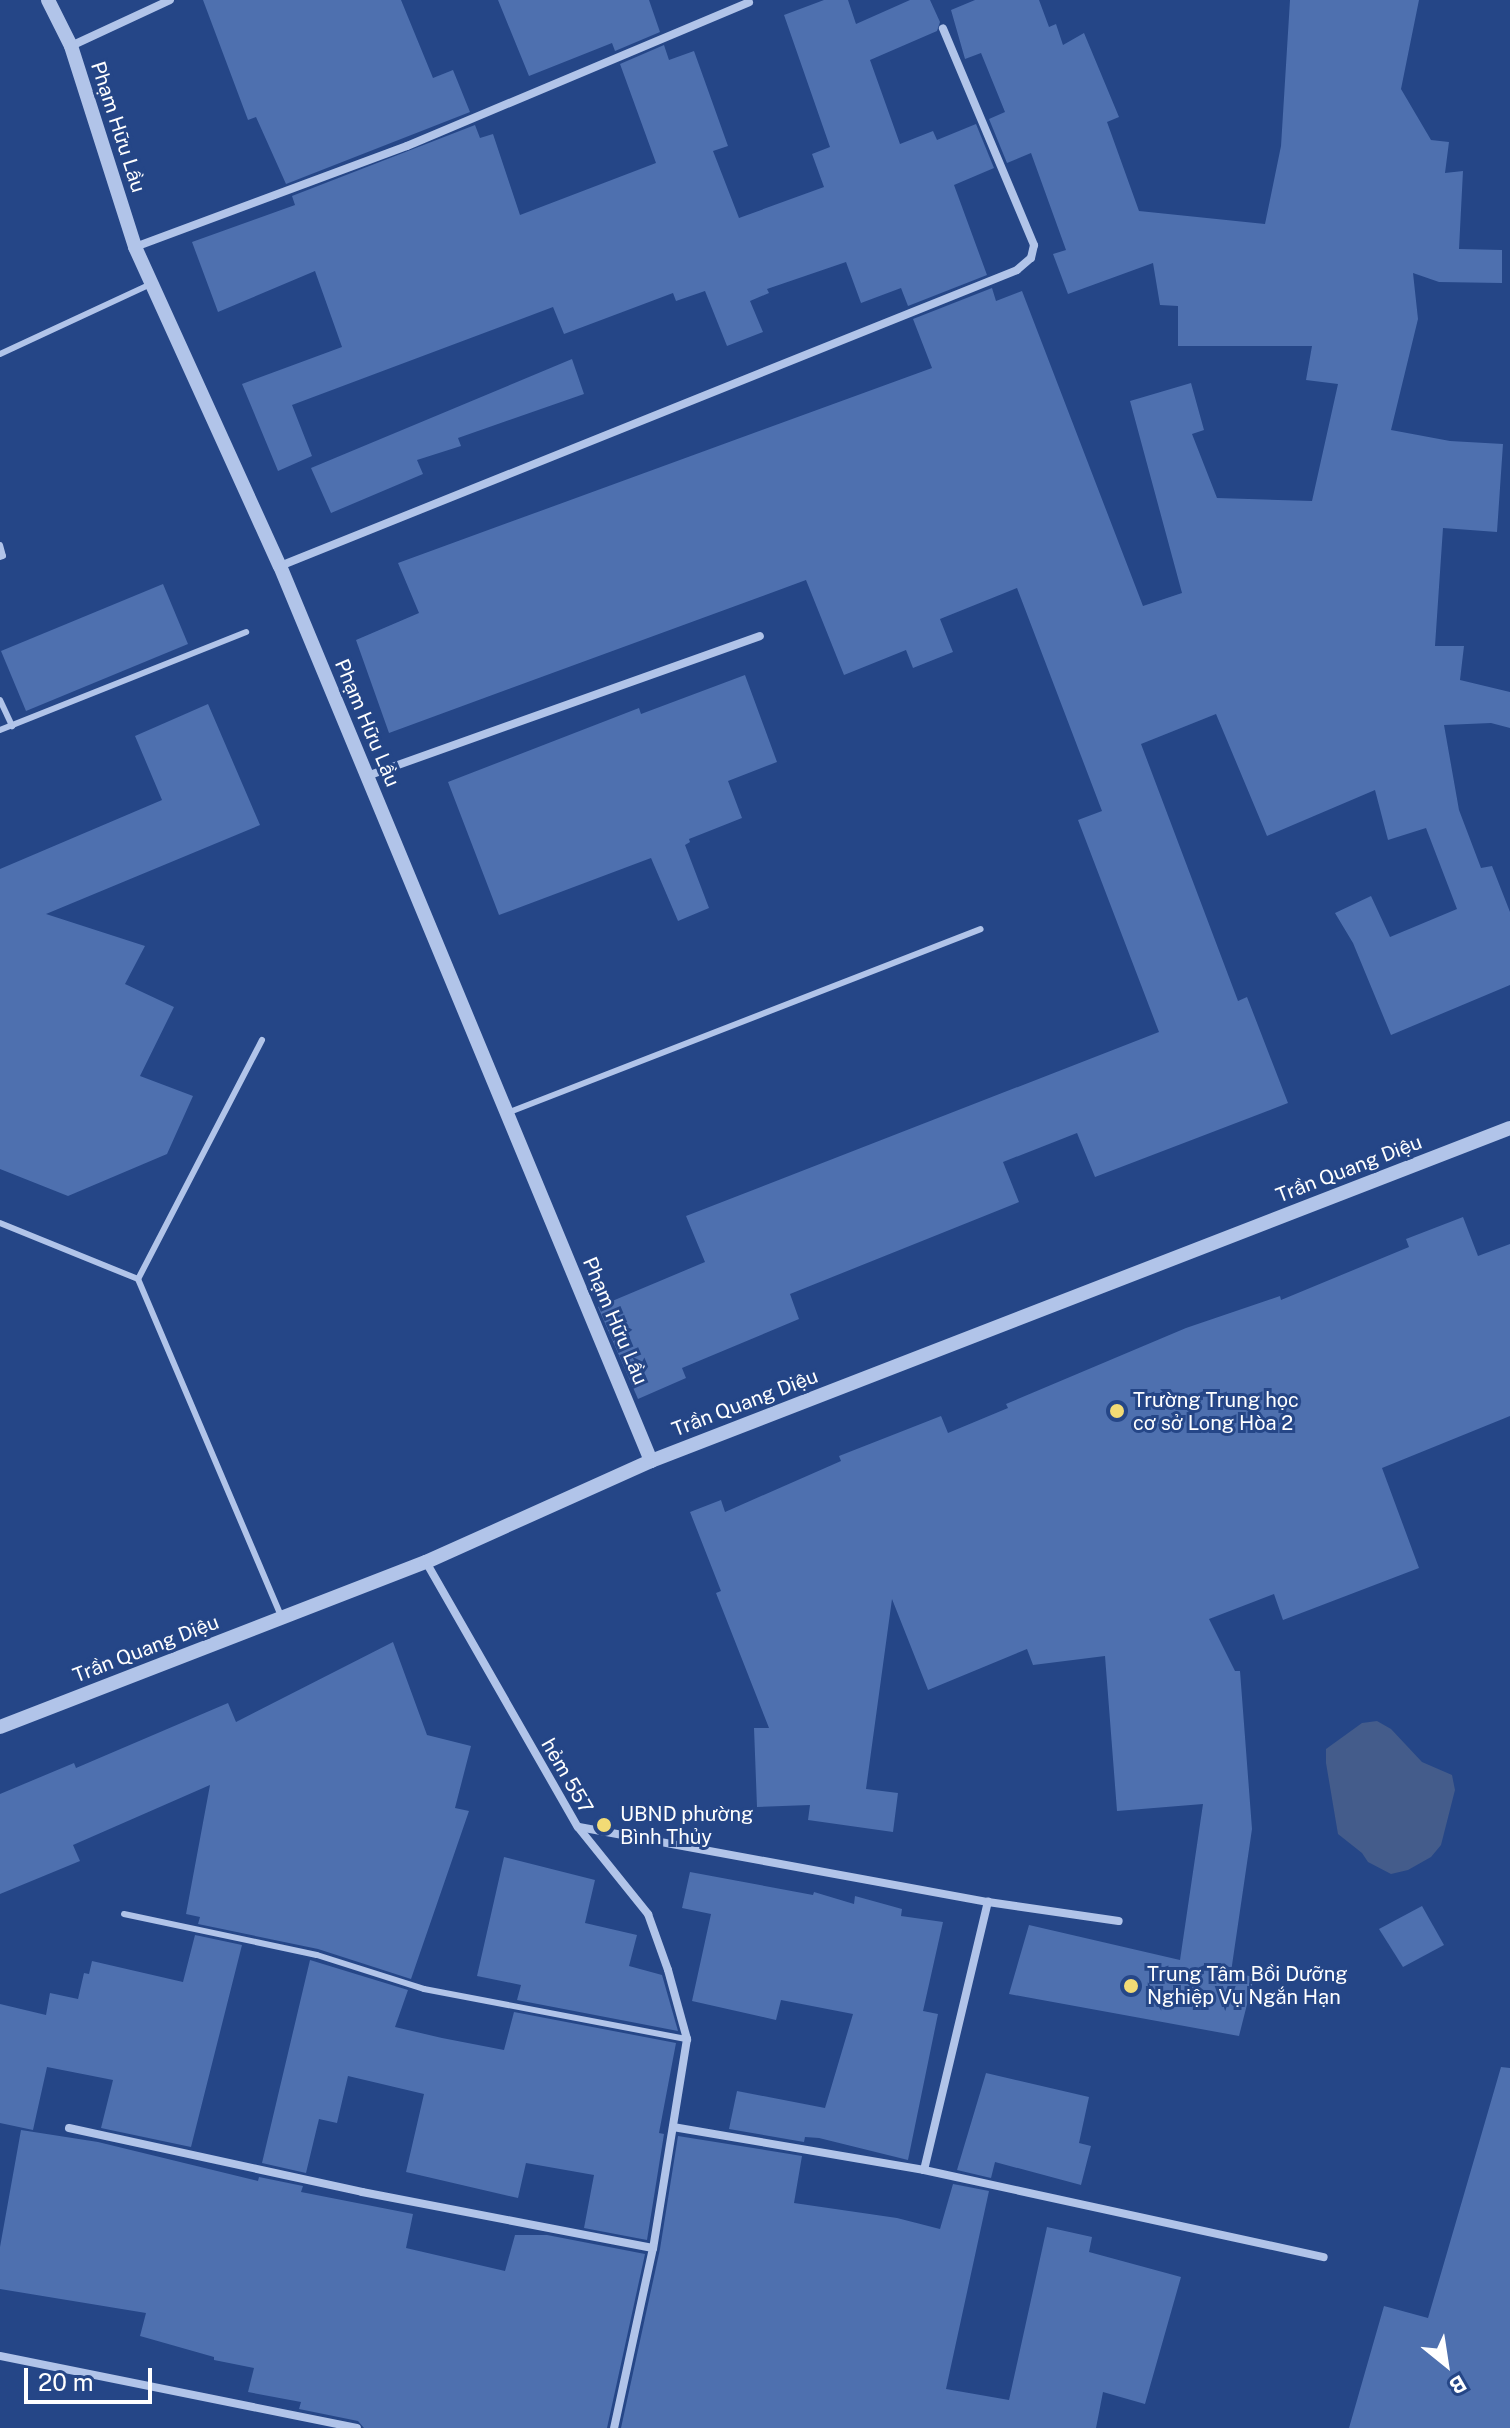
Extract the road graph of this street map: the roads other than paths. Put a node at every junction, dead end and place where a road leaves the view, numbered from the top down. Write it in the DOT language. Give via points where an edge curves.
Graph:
graph roads {
  1 [pos="48,0"];
  2 [pos="170,0"];
  3 [pos="749,2"];
  4 [pos="943,28"];
  5 [pos="71,46"];
  6 [pos="135,247"];
  7 [pos="151,284"];
  8 [pos="0,354"];
  9 [pos="0,545"];
  10 [pos="0,557"];
  11 [pos="280,566"];
  12 [pos="246,632"];
  13 [pos="760,636"];
  14 [pos="0,700"];
  15 [pos="12,726"];
  16 [pos="0,730"];
  17 [pos="367,776"];
  18 [pos="981,929"];
  19 [pos="262,1040"];
  20 [pos="507,1113"];
  21 [pos="1510,1128"];
  22 [pos="0,1223"];
  23 [pos="138,1279"];
  24 [pos="651,1461"];
  25 [pos="426,1562"];
  26 [pos="282,1618"];
  27 [pos="0,1727"];
  28 [pos="578,1827"];
  29 [pos="988,1902"];
  30 [pos="124,1914"];
  31 [pos="1119,1921"];
  32 [pos="687,2039"];
  33 [pos="673,2127"];
  34 [pos="69,2128"];
  35 [pos="924,2170"];
  36 [pos="653,2248"];
  37 [pos="1324,2257"];
  38 [pos="0,2356"];
  39 [pos="357,2428"];
  40 [pos="614,2428"];
  1 -- 5 [label="street, Phạm Hữu Lầu"];
  2 -- 5 [label="street"];
  3 -- 6 [label="street" via="407,146"];
  4 -- 11 [label="street" via="1031,234 1031,258 1017,270"];
  5 -- 6 [label="street, Phạm Hữu Lầu"];
  6 -- 7 [label="street, Phạm Hữu Lầu"];
  7 -- 8 [label="lane"];
  7 -- 11 [label="street, Phạm Hữu Lầu"];
  9 -- 10 [label="lane"];
  11 -- 17 [label="street, Phạm Hữu Lầu"];
  12 -- 15 [label="lane"];
  13 -- 17 [label="street"];
  14 -- 15 [label="lane"];
  15 -- 16 [label="lane"];
  17 -- 20 [label="street, Phạm Hữu Lầu"];
  18 -- 20 [label="lane"];
  19 -- 23 [label="lane"];
  20 -- 24 [label="street, Phạm Hữu Lầu"];
  21 -- 24 [label="street, Trần Quang Diệu"];
  22 -- 23 [label="lane"];
  23 -- 26 [label="lane"];
  24 -- 25 [label="street, Trần Quang Diệu"];
  25 -- 26 [label="street, Trần Quang Diệu"];
  25 -- 28 [label="street, hẻm 557"];
  26 -- 27 [label="street, Trần Quang Diệu"];
  28 -- 29 [label="street"];
  28 -- 32 [label="street, hẻm 557" via="648,1914"];
  29 -- 31 [label="street"];
  29 -- 35 [label="street"];
  30 -- 32 [label="lane" via="317,1955 424,1989"];
  32 -- 33 [label="street"];
  33 -- 35 [label="street"];
  33 -- 36 [label="street"];
  34 -- 36 [label="street"];
  35 -- 37 [label="street"];
  36 -- 40 [label="street"];
  38 -- 39 [label="street"];
}
